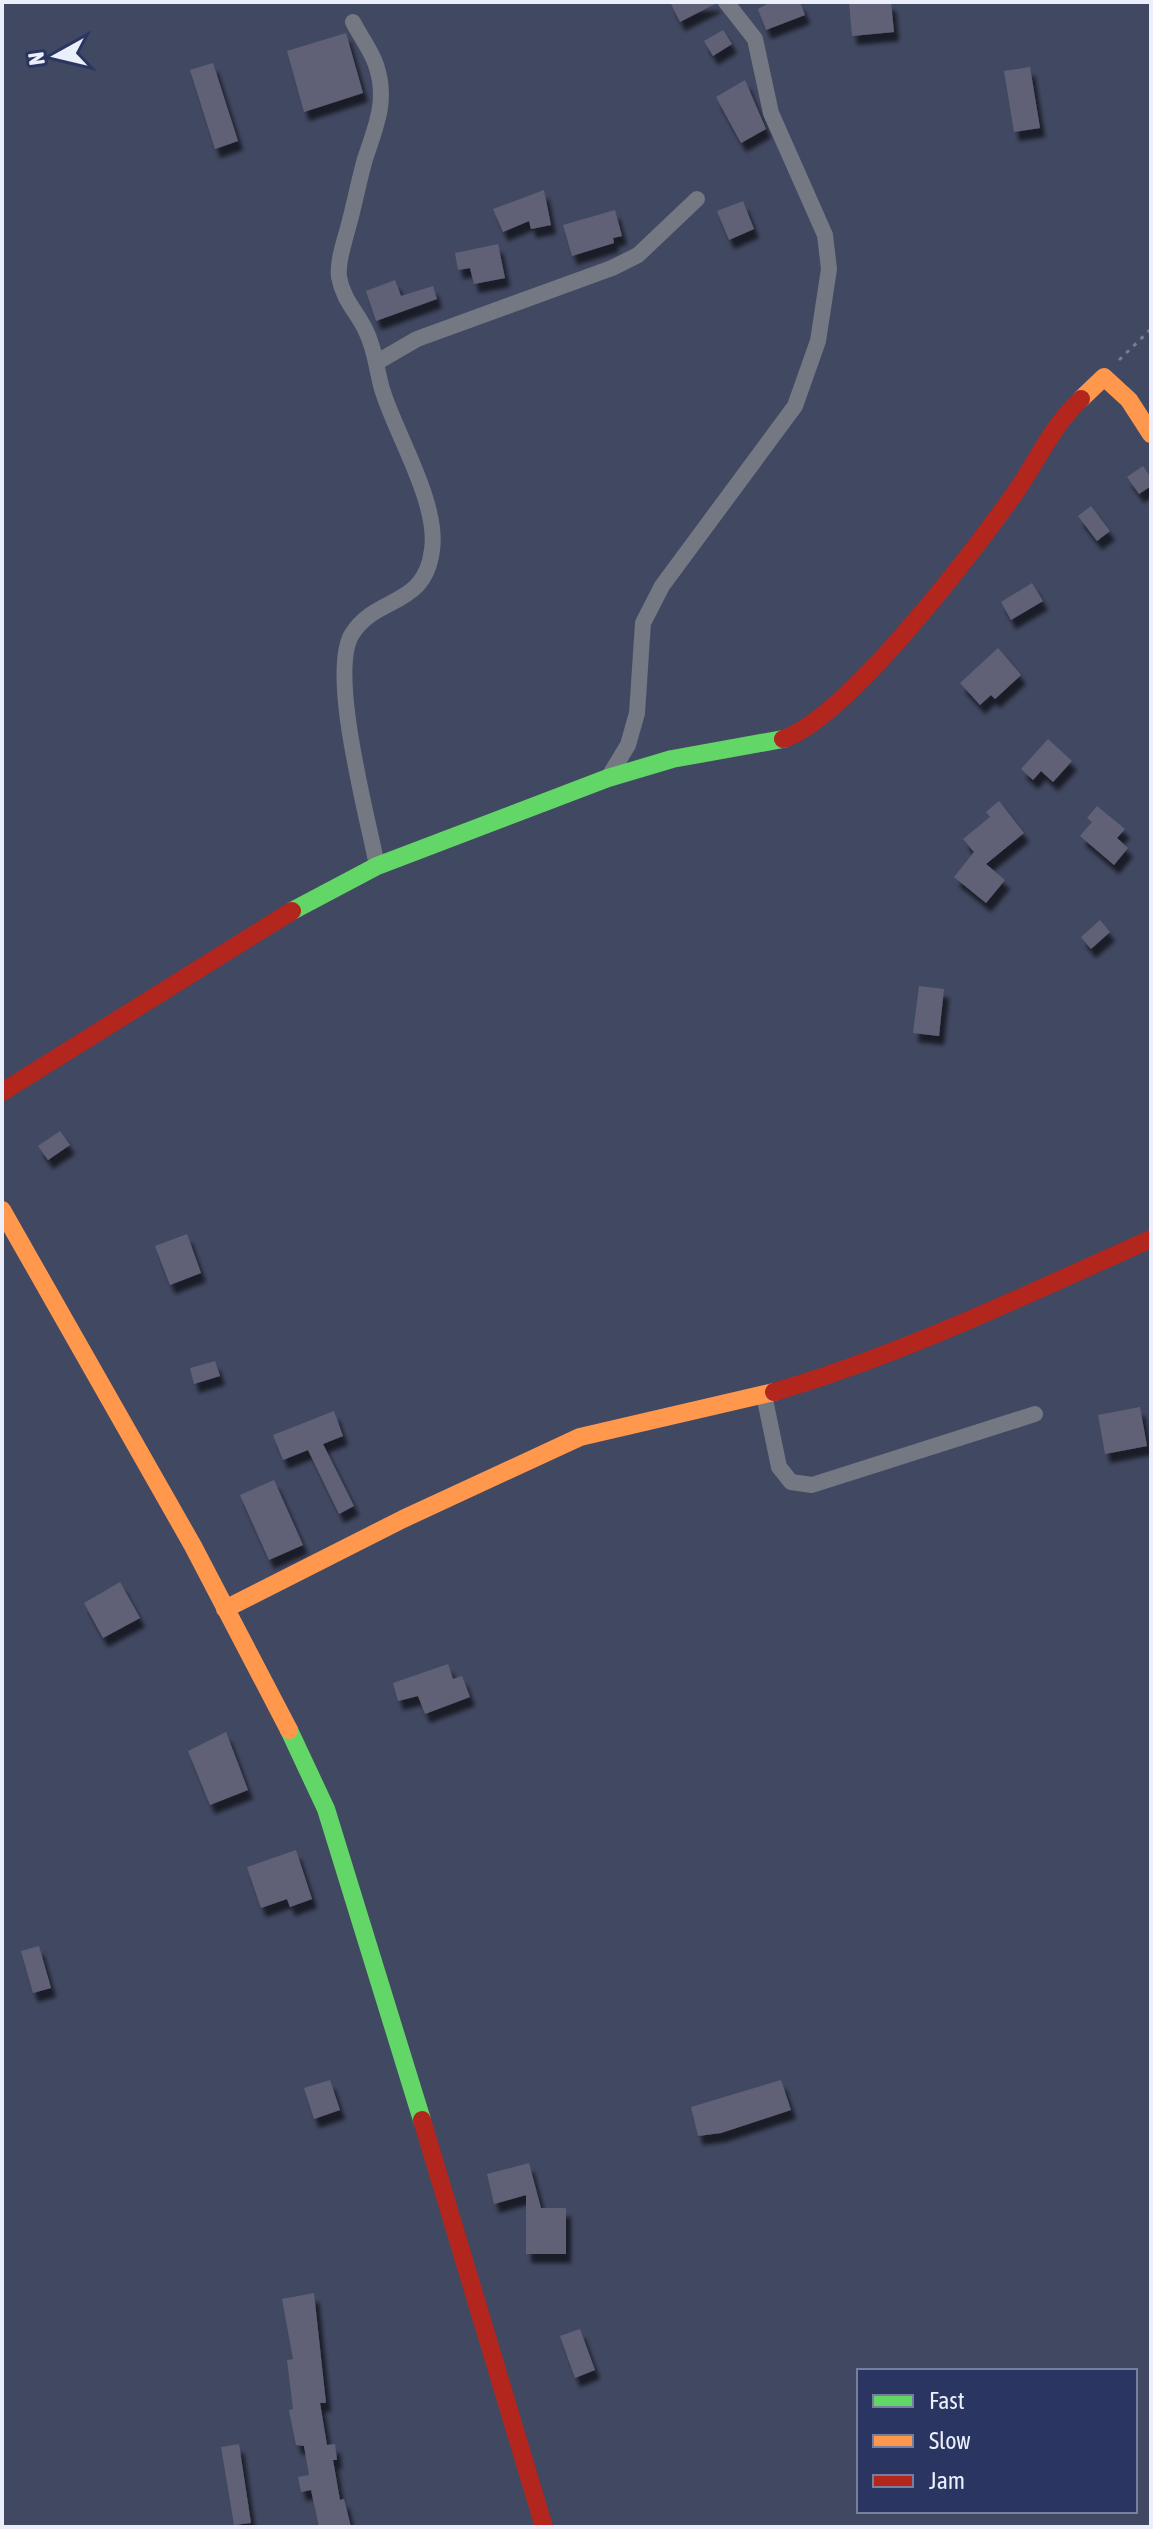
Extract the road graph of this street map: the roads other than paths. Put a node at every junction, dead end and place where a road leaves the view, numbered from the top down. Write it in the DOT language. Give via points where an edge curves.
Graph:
graph roads {
  1 [pos="726,2"];
  2 [pos="353,22"];
  3 [pos="697,199"];
  4 [pos="379,361"];
  5 [pos="1151,434"];
  6 [pos="608,778"];
  7 [pos="377,866"];
  8 [pos="2,1092"];
  9 [pos="2,1210"];
  10 [pos="1151,1239"];
  11 [pos="764,1395"];
  12 [pos="1035,1414"];
  13 [pos="225,1609"];
  14 [pos="544,2527"];
  1 -- 6 [label="street" via="755,39 771,113 825,235 829,269 818,341 795,406 662,586 643,623 637,713 628,745"];
  2 -- 4 [label="street" via="376,64 382,95 339,275 347,306 364,327"];
  3 -- 4 [label="street" via="638,255 417,339"];
  4 -- 7 [label="street" via="381,388 426,506 433,547 427,575 412,591 352,633 343,665 344,696"];
  5 -- 6 [label="street" via="1129,400 1104,377 1059,420 1016,491 934,600 842,698 796,735 672,759"];
  6 -- 7 [label="street"];
  7 -- 8 [label="street" via="292,911"];
  9 -- 13 [label="street"];
  10 -- 11 [label="street" via="949,1329"];
  11 -- 12 [label="street" via="779,1467 791,1482 812,1485"];
  11 -- 13 [label="street" via="580,1437"];
  13 -- 14 [label="street" via="326,1809"];
}
